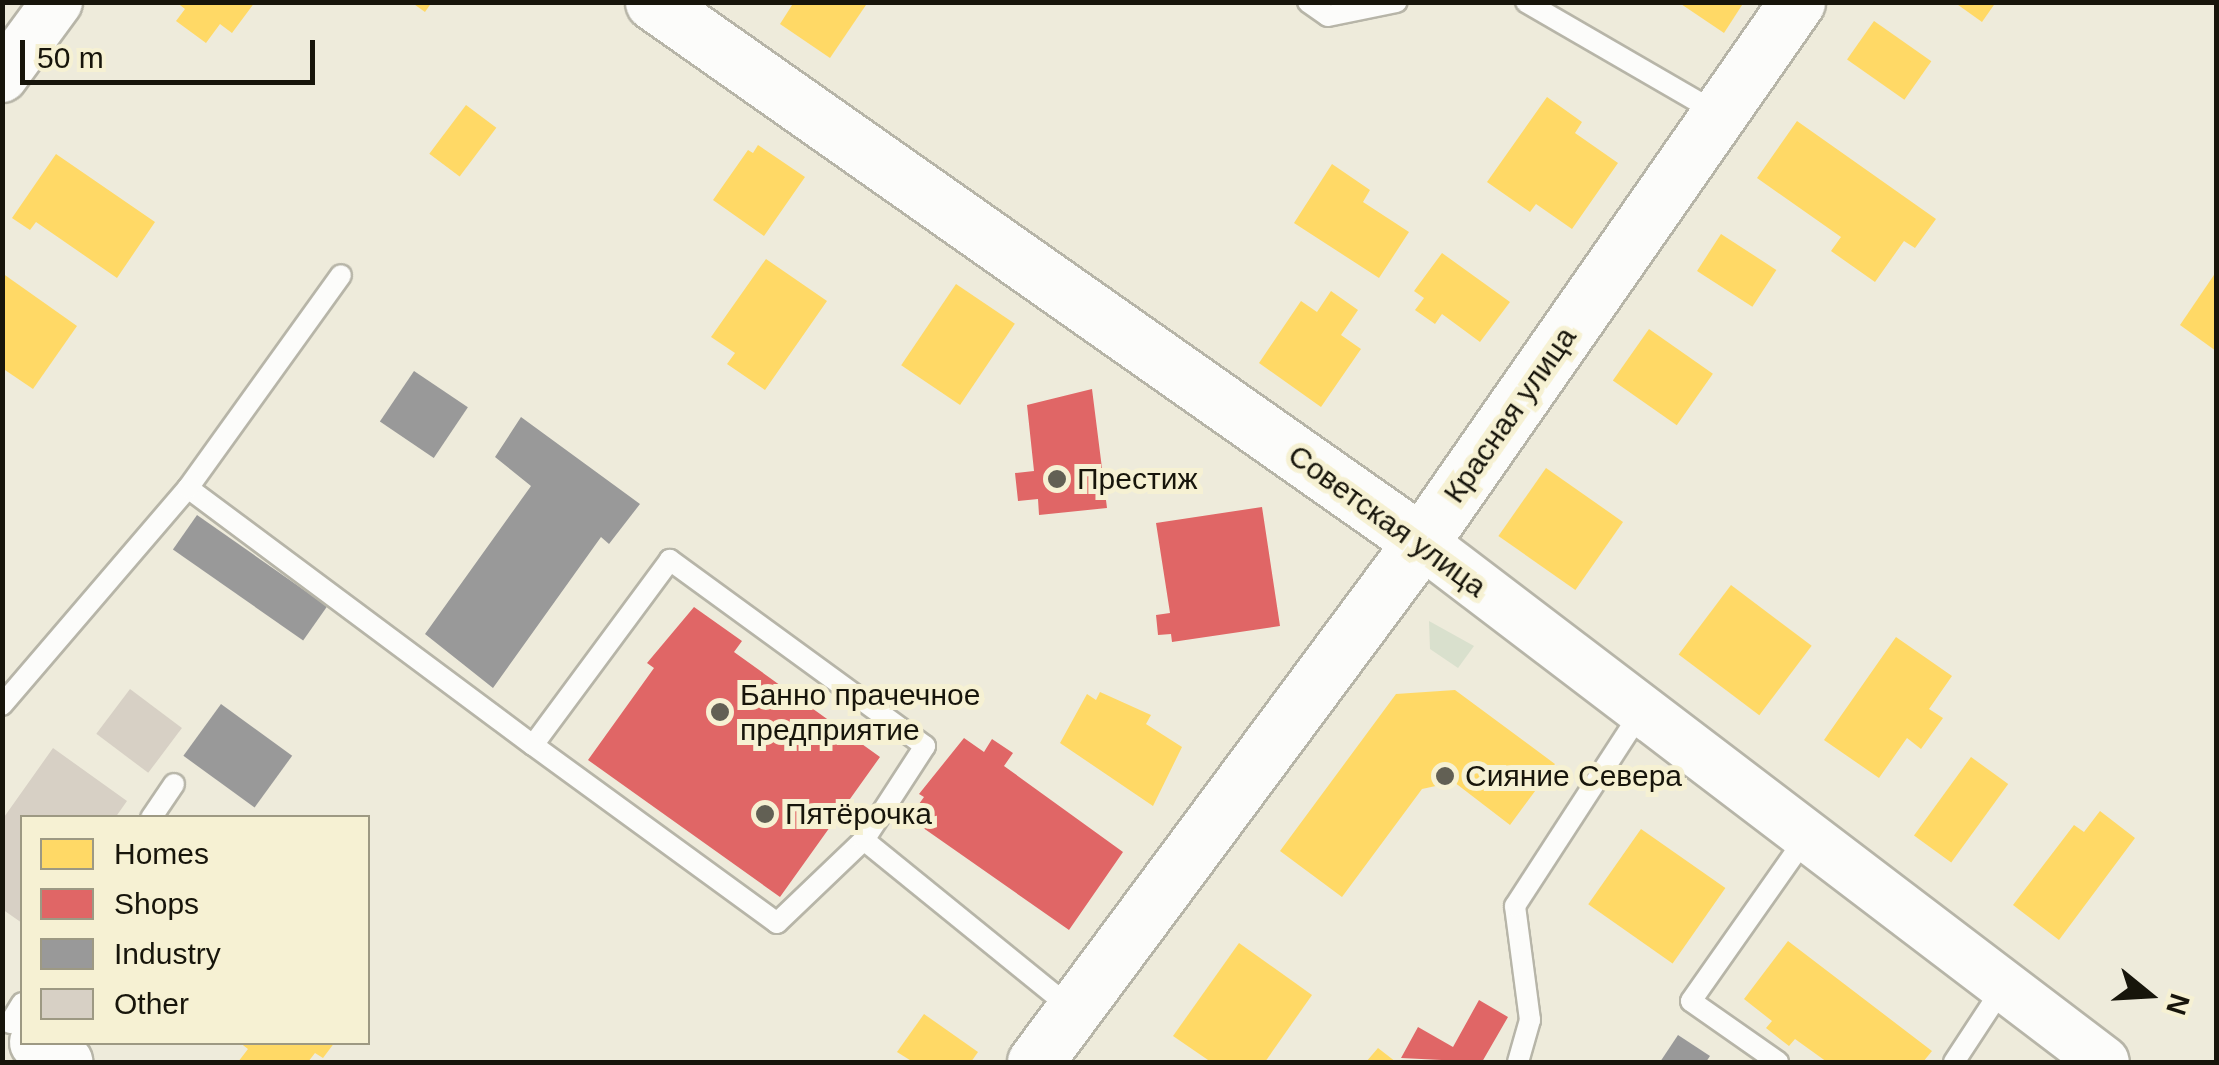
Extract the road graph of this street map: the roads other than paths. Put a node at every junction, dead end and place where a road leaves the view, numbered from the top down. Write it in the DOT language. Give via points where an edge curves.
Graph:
graph roads {
  1 [pos="57,2"];
  2 [pos="653,2"];
  3 [pos="1308,2"];
  4 [pos="1396,2"];
  5 [pos="1526,2"];
  6 [pos="1797,2"];
  7 [pos="2,76"];
  8 [pos="1718,113"];
  9 [pos="341,276"];
  10 [pos="188,488"];
  11 [pos="1422,542"];
  12 [pos="2,705"];
  13 [pos="1642,712"];
  14 [pos="533,745"];
  15 [pos="174,784"];
  16 [pos="152,815"];
  17 [pos="1805,839"];
  18 [pos="864,840"];
  19 [pos="2002,989"];
  20 [pos="1074,1011"];
  21 [pos="44,1045"];
  22 [pos="65,1062"];
  23 [pos="1035,1062"];
  24 [pos="1518,1062"];
  25 [pos="1778,1062"];
  26 [pos="1954,1062"];
  27 [pos="2104,1062"];
  1 -- 7 [label="street"];
  2 -- 11 [label="main road, Советская улица"];
  3 -- 4 [label="lane" via="1328,16"];
  5 -- 8 [label="lane"];
  6 -- 8 [label="main road, Красная улица"];
  8 -- 11 [label="main road, Красная улица"];
  9 -- 10 [label="lane"];
  10 -- 12 [label="lane"];
  10 -- 14 [label="lane"];
  11 -- 13 [label="street, Советская улица"];
  11 -- 20 [label="main road, Красная улица"];
  13 -- 17 [label="street, Советская улица"];
  13 -- 24 [label="lane" via="1515,906 1530,1020"];
  14 -- 18 [label="lane" via="777,923"];
  14 -- 18 [label="lane" via="670,560 925,746"];
  15 -- 16 [label="lane"];
  17 -- 19 [label="street, Советская улица"];
  17 -- 25 [label="lane" via="1691,1001"];
  18 -- 20 [label="lane"];
  19 -- 26 [label="lane"];
  19 -- 27 [label="street, Советская улица"];
  20 -- 23 [label="main road, Красная улица"];
  21 -- 22 [label="main road"];
}
